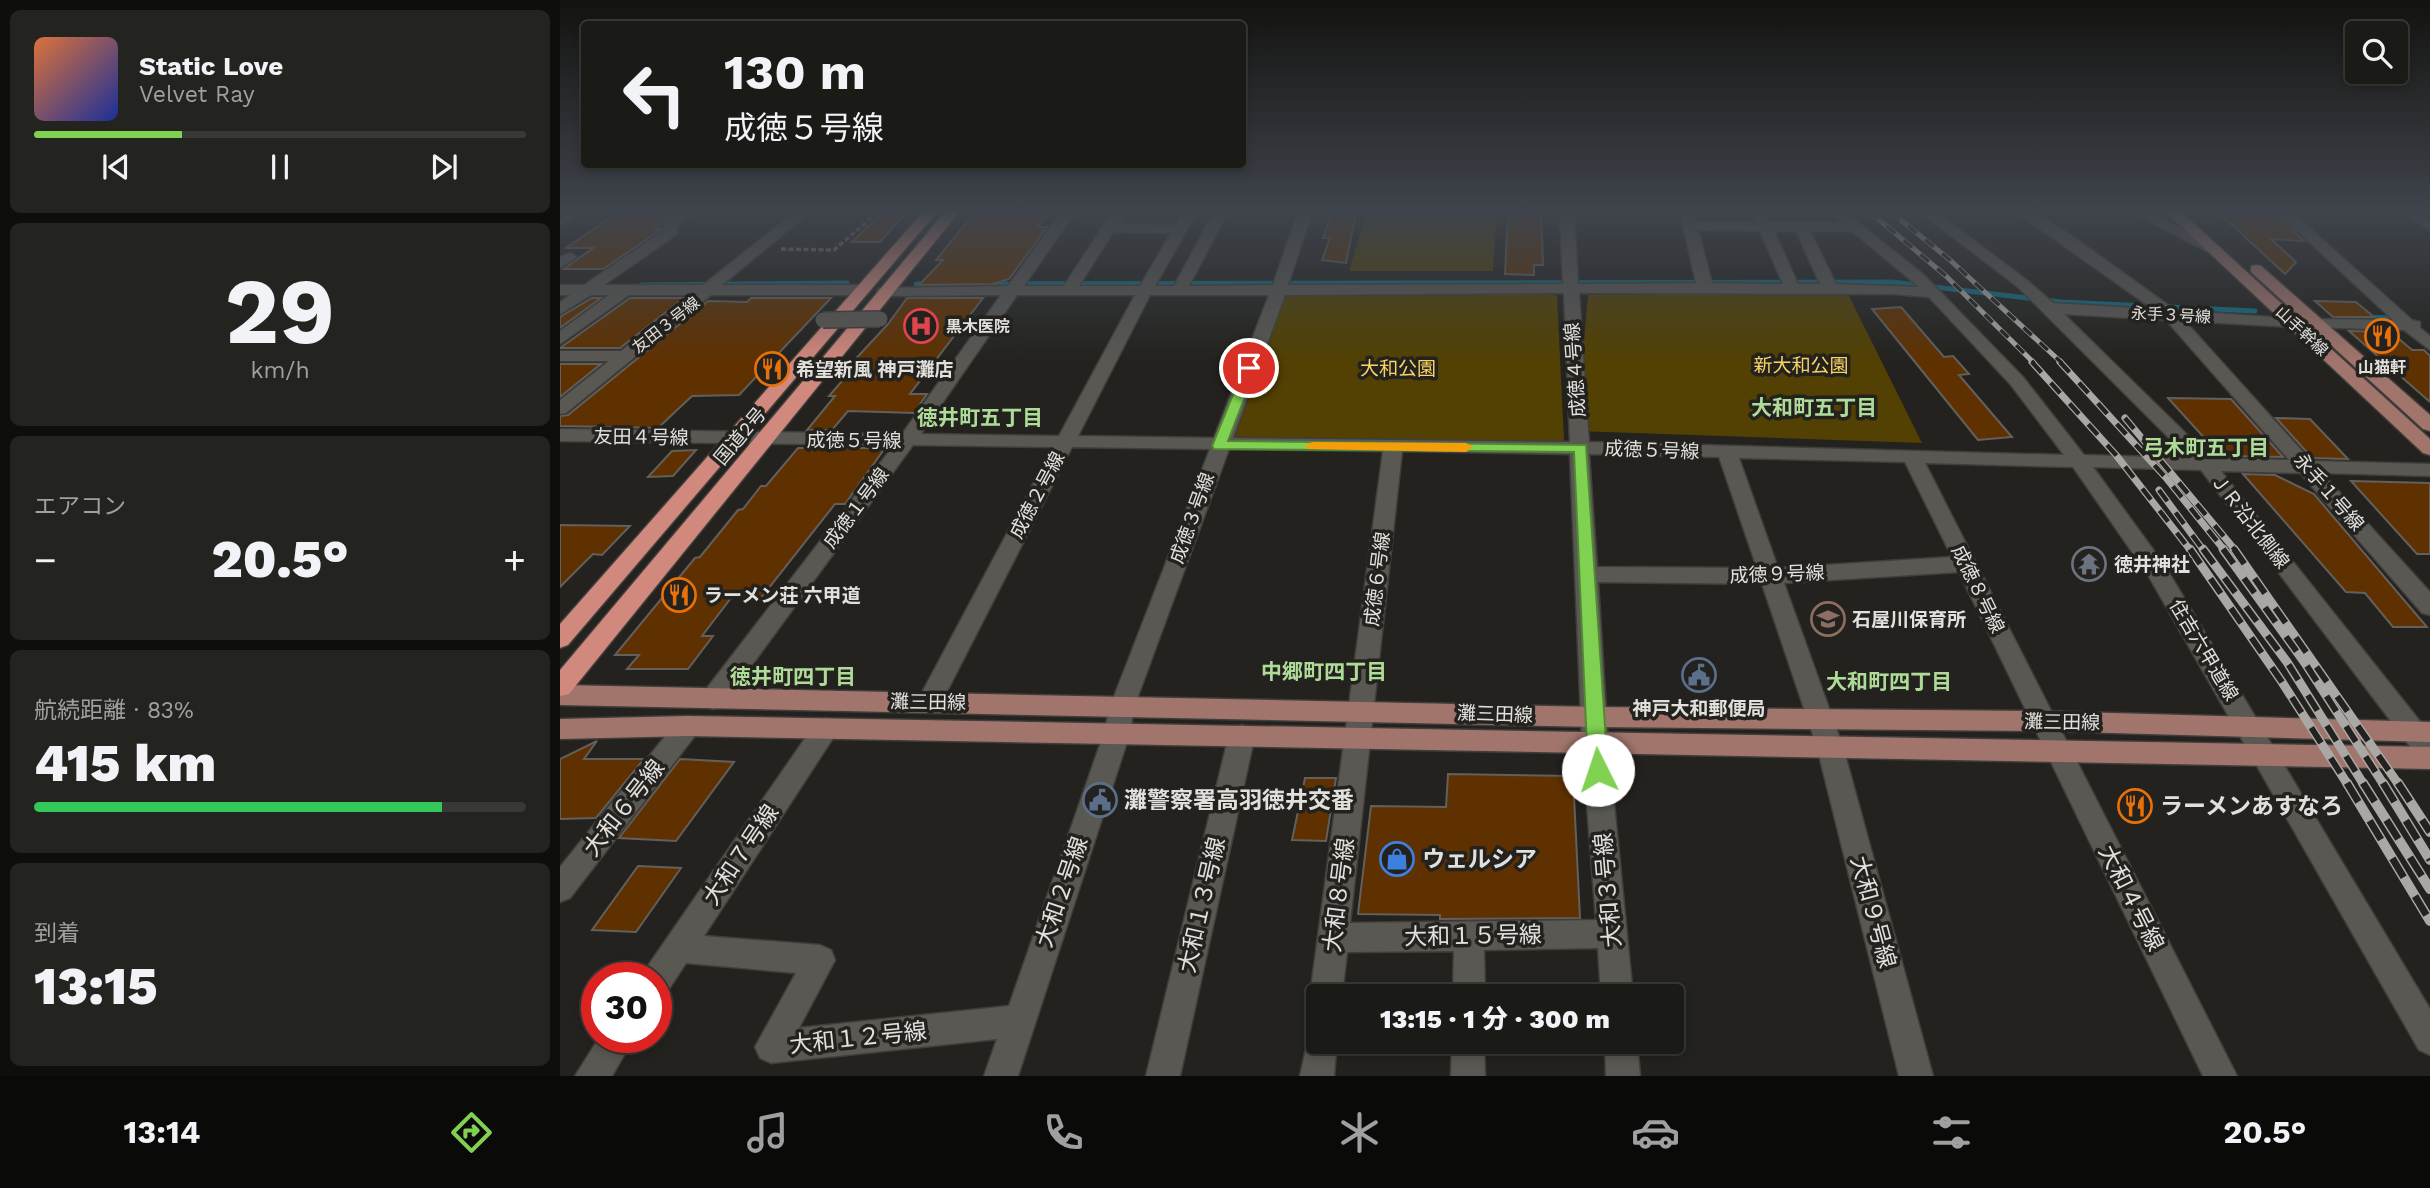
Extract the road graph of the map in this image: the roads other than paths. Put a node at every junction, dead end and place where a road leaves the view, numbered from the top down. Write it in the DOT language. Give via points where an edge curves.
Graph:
graph roads {
  1 [pos="627,262"];
  2 [pos="744,262"];
  3 [pos="887,262"];
  4 [pos="909,262"];
  5 [pos="1033,262"];
  6 [pos="1086,262"];
  7 [pos="1162,262"];
  8 [pos="1195,262"];
  9 [pos="1288,262"];
  10 [pos="1568,262"];
  11 [pos="1700,262"];
  12 [pos="1781,262"];
  13 [pos="1818,262"];
  14 [pos="1897,262"];
  15 [pos="1992,262"];
  16 [pos="2099,262"];
  17 [pos="2227,262"];
  18 [pos="2248,262"];
  19 [pos="2339,262"];
  20 [pos="1705,284"];
  21 [pos="1790,284"];
  22 [pos="1828,284"];
  23 [pos="1281,285"];
  24 [pos="716,286"];
  25 [pos="1016,286"];
  26 [pos="1182,286"];
  27 [pos="1569,286"];
  28 [pos="1926,286"];
  29 [pos="591,287"];
  30 [pos="1070,287"];
  31 [pos="1147,287"];
  32 [pos="560,290"];
  33 [pos="625,290"];
  34 [pos="863,290"];
  35 [pos="885,291"];
  36 [pos="2045,303"];
  37 [pos="560,309"];
  38 [pos="2166,311"];
  39 [pos="880,319"];
  40 [pos="823,320"];
  41 [pos="2292,322"];
  42 [pos="2317,324"];
  43 [pos="2408,325"];
  44 [pos="2430,325"];
  45 [pos="560,339"];
  46 [pos="2430,345"];
  47 [pos="560,356"];
  48 [pos="627,356"];
  49 [pos="560,409"];
  50 [pos="2430,425"];
  51 [pos="560,435"];
  52 [pos="908,439"];
  53 [pos="733,440"];
  54 [pos="764,440"];
  55 [pos="1066,441"];
  56 [pos="1219,446"];
  57 [pos="1394,447"];
  58 [pos="1581,448"];
  59 [pos="2430,449"];
  60 [pos="1727,452"];
  61 [pos="1913,458"];
  62 [pos="2078,460"];
  63 [pos="2206,464"];
  64 [pos="2307,466"];
  65 [pos="2430,470"];
  66 [pos="1965,564"];
  67 [pos="1588,574"];
  68 [pos="1770,576"];
  69 [pos="2430,607"];
  70 [pos="560,639"];
  71 [pos="560,687"];
  72 [pos="560,695"];
  73 [pos="713,699"];
  74 [pos="929,702"];
  75 [pos="1820,719"];
  76 [pos="1119,720"];
  77 [pos="2042,721"];
  78 [pos="1359,724"];
  79 [pos="2249,725"];
  80 [pos="688,726"];
  81 [pos="826,728"];
  82 [pos="560,729"];
  83 [pos="1596,730"];
  84 [pos="2423,732"];
  85 [pos="1242,735"];
  86 [pos="1830,747"];
  87 [pos="2056,749"];
  88 [pos="2266,756"];
  89 [pos="2430,756"];
  90 [pos="560,889"];
  91 [pos="1612,934"];
  92 [pos="1469,937"];
  93 [pos="1333,939"];
  94 [pos="679,948"];
  95 [pos="669,962"];
  96 [pos="1327,984"];
  97 [pos="1469,984"];
  98 [pos="1616,984"];
  99 [pos="1018,1021"];
  100 [pos="2430,1040"];
  101 [pos="608,1053"];
  102 [pos="1320,1054"];
  103 [pos="1468,1054"];
  104 [pos="1621,1054"];
  105 [pos="592,1076"];
  106 [pos="1001,1076"];
  107 [pos="1163,1076"];
  108 [pos="1317,1076"];
  109 [pos="1468,1076"];
  110 [pos="1623,1076"];
  111 [pos="1916,1076"];
  112 [pos="2220,1076"];
  1 -- 29 [label="street"];
  2 -- 24 [label="street, 友田３号線"];
  3 -- 34 [label="highway, 国道2号"];
  4 -- 35 [label="highway, 国道2号"];
  5 -- 25 [label="street, 成徳１号線"];
  6 -- 30 [label="street"];
  7 -- 31 [label="street, 成徳２号線"];
  8 -- 26 [label="street"];
  9 -- 23 [label="street, 成徳３号線"];
  10 -- 27 [label="street, 成徳４号線"];
  11 -- 20 [label="street"];
  12 -- 21 [label="street"];
  13 -- 22 [label="street"];
  14 -- 28 [label="street, 住吉六甲道線"];
  15 -- 36 [label="street, ＪＲ沿北側線"];
  16 -- 38 [label="street, 永手１号線"];
  17 -- 41 [label="main road, 山手幹線"];
  18 -- 42 [label="main road, 山手幹線"];
  19 -- 43 [label="street"];
  20 -- 21 [label="street"];
  20 -- 27 [label="street"];
  21 -- 22 [label="street"];
  22 -- 28 [label="street"];
  23 -- 26 [label="street"];
  23 -- 27 [label="street"];
  23 -- 56 [label="street, 成徳３号線"];
  24 -- 33 [label="street"];
  24 -- 34 [label="street"];
  24 -- 48 [label="street, 友田３号線"];
  25 -- 30 [label="street"];
  25 -- 35 [label="street"];
  25 -- 52 [label="street, 成徳１号線"];
  26 -- 31 [label="street"];
  27 -- 58 [label="street, 成徳４号線"];
  28 -- 62 [label="street, 住吉六甲道線" via="2017,381"];
  29 -- 32 [label="street"];
  29 -- 33 [label="street"];
  29 -- 37 [label="street"];
  30 -- 31 [label="street"];
  31 -- 55 [label="street, 成徳２号線"];
  33 -- 45 [label="street"];
  34 -- 53 [label="highway, 国道2号"];
  35 -- 54 [label="highway, 国道2号"];
  36 -- 38 [label="street, 永手３号線"];
  36 -- 63 [label="street, ＪＲ沿北側線"];
  38 -- 41 [label="street, 永手３号線"];
  38 -- 64 [label="street, 永手１号線"];
  39 -- 40 [label="street, bridge"];
  41 -- 59 [label="main road, 山手幹線"];
  42 -- 43 [label="street"];
  42 -- 50 [label="main road, 山手幹線"];
  43 -- 44 [label="street"];
  43 -- 46 [label="street"];
  47 -- 48 [label="street"];
  48 -- 49 [label="street, 友田３号線"];
  51 -- 53 [label="street, 友田４号線"];
  52 -- 54 [label="street, 成徳５号線"];
  52 -- 55 [label="street, 成徳５号線"];
  52 -- 73 [label="street, 成徳１号線"];
  53 -- 54 [label="street, 友田４号線"];
  53 -- 70 [label="highway, 国道2号"];
  54 -- 71 [label="highway, 国道2号"];
  55 -- 56 [label="street, 成徳５号線"];
  55 -- 74 [label="street, 成徳２号線"];
  56 -- 57 [label="street, 成徳５号線"];
  56 -- 76 [label="street, 成徳３号線"];
  57 -- 58 [label="street, 成徳５号線"];
  57 -- 78 [label="street, 成徳６号線"];
  58 -- 60 [label="street, 成徳５号線"];
  58 -- 67 [label="street, 成徳４号線"];
  60 -- 61 [label="street, 成徳５号線"];
  60 -- 68 [label="street, 大和９号線"];
  61 -- 62 [label="street, 成徳５号線"];
  61 -- 66 [label="street, 成徳８号線"];
  62 -- 63 [label="street, 成徳５号線"];
  62 -- 79 [label="street, 住吉六甲道線" via="2157,571"];
  63 -- 64 [label="street, 成徳５号線"];
  63 -- 84 [label="street, ＪＲ沿北側線"];
  64 -- 65 [label="street, 成徳５号線"];
  64 -- 69 [label="street, 永手１号線"];
  66 -- 68 [label="street, 成徳９号線"];
  66 -- 77 [label="street, 成徳８号線"];
  67 -- 68 [label="street, 成徳９号線"];
  67 -- 83 [label="street, 成徳４号線"];
  68 -- 75 [label="street, 大和９号線"];
  72 -- 73 [label="main road, 灘三田線"];
  73 -- 74 [label="main road, 灘三田線"];
  74 -- 76 [label="main road, 灘三田線"];
  75 -- 77 [label="main road, 灘三田線"];
  75 -- 83 [label="main road, 灘三田線"];
  75 -- 86 [label="street, 大和９号線"];
  76 -- 78 [label="main road, 灘三田線"];
  76 -- 81 [label="main road, 灘三田線"];
  76 -- 85 [label="main road, 灘三田線"];
  76 -- 99 [label="street, 大和２号線"];
  77 -- 79 [label="main road, 灘三田線"];
  77 -- 87 [label="street, 大和４号線"];
  78 -- 83 [label="main road, 灘三田線"];
  78 -- 85 [label="main road, 灘三田線"];
  78 -- 93 [label="street, 大和８号線"];
  79 -- 84 [label="main road, 灘三田線"];
  79 -- 88 [label="street, 住吉六甲道線"];
  80 -- 81 [label="main road, 灘三田線"];
  80 -- 82 [label="main road, 灘三田線"];
  80 -- 90 [label="street, 大和６号線"];
  81 -- 94 [label="street, 大和７号線"];
  83 -- 86 [label="main road, 灘三田線"];
  83 -- 91 [label="street, 大和３号線"];
  84 -- 89 [label="street, ＪＲ沿北側線"];
  85 -- 107 [label="street, 大和１３号線"];
  86 -- 87 [label="main road, 灘三田線"];
  86 -- 111 [label="street, 大和９号線"];
  87 -- 88 [label="main road, 灘三田線"];
  87 -- 112 [label="street, 大和４号線"];
  88 -- 89 [label="main road, 灘三田線"];
  88 -- 100 [label="street, 住吉六甲道線"];
  91 -- 92 [label="street, 大和１５号線"];
  91 -- 98 [label="street, 大和３号線"];
  92 -- 93 [label="street, 大和１５号線"];
  92 -- 97 [label="street"];
  93 -- 96 [label="street, 大和８号線"];
  94 -- 95 [label="street, 大和７号線"];
  94 -- 99 [label="street, 大和１２号線" via="820,960 771,1047"];
  99 -- 106 [label="street, 大和２号線"];
  101 -- 105 [label="street"];
  102 -- 108 [label="street"];
  103 -- 109 [label="street"];
  104 -- 110 [label="street"];
}
